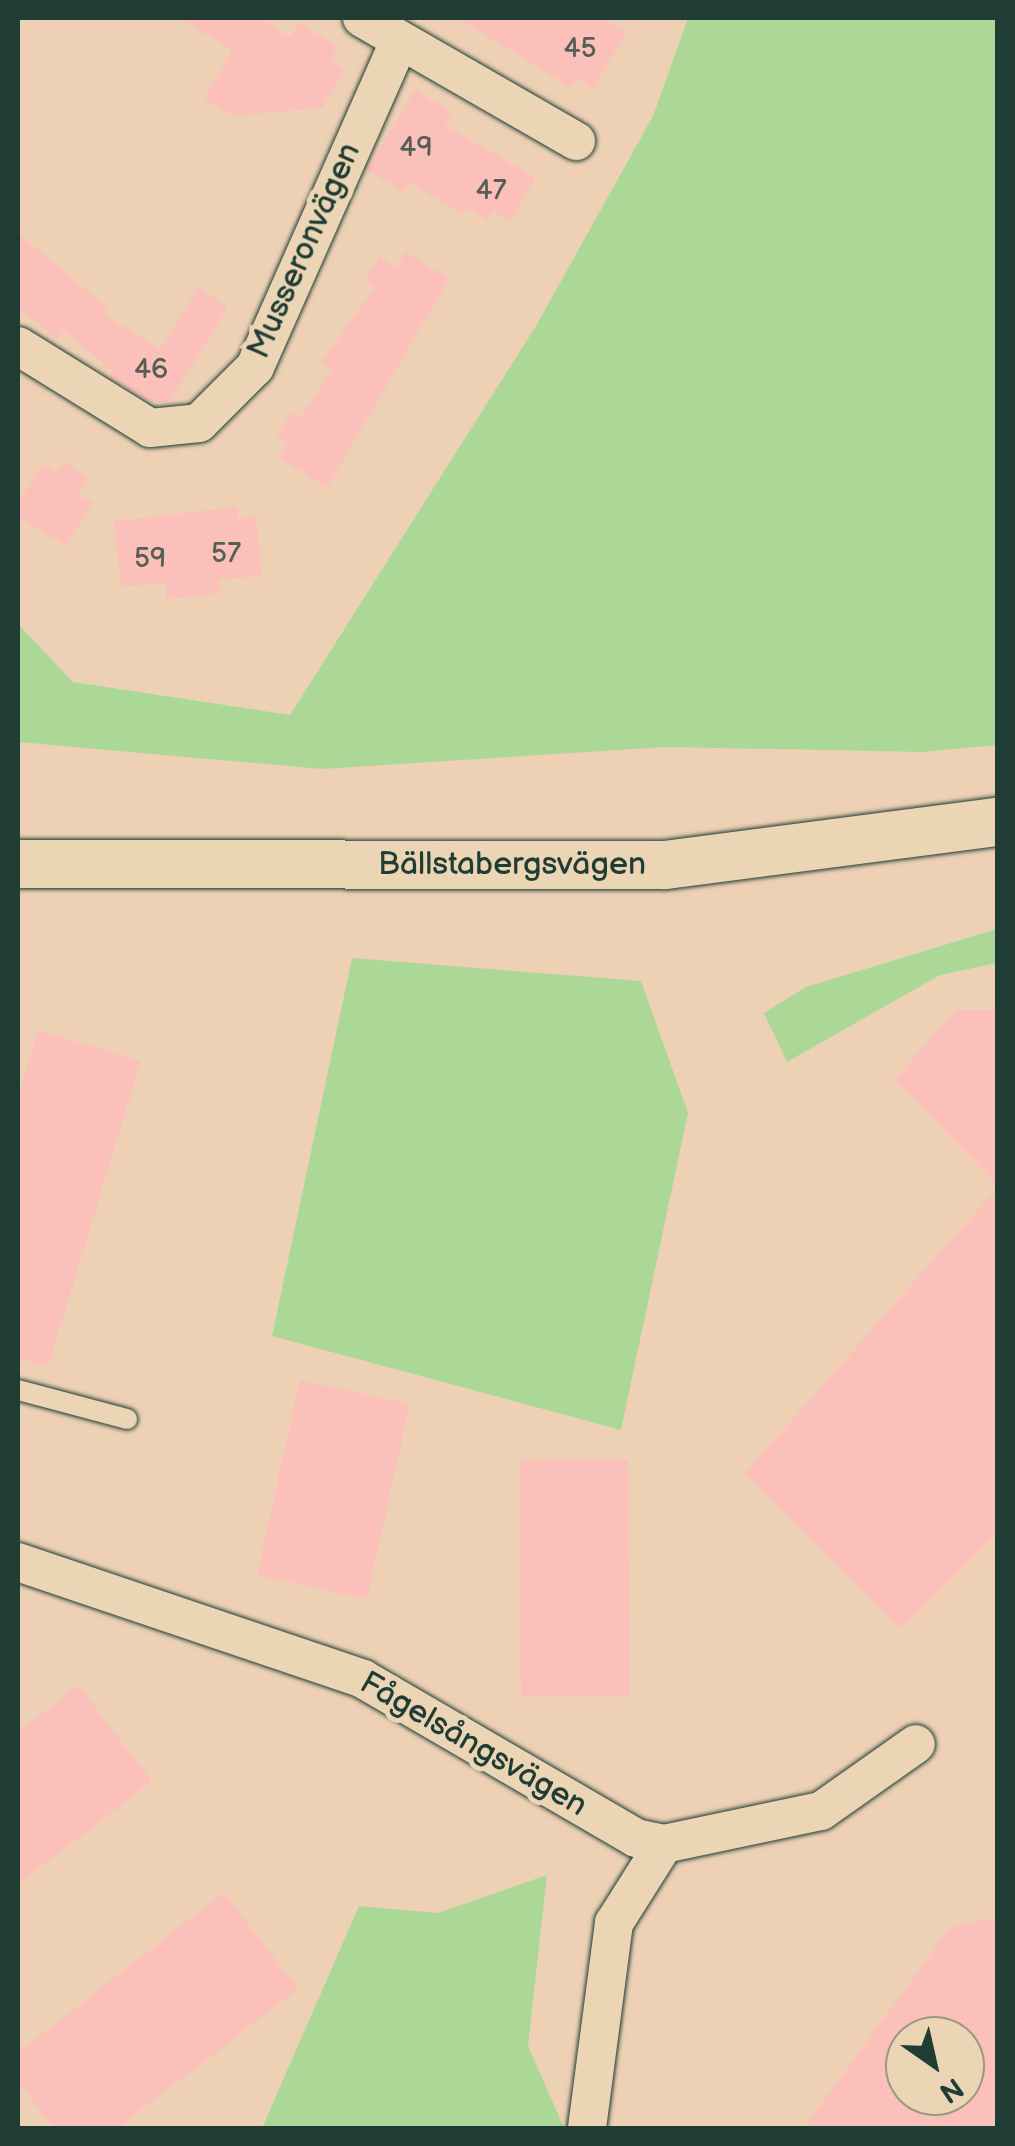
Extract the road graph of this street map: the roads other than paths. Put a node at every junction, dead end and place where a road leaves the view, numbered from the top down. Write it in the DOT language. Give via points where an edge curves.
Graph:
graph roads {
  1 [pos="362,18"];
  2 [pos="399,42"];
  3 [pos="576,141"];
  4 [pos="18,346"];
  5 [pos="998,822"];
  6 [pos="19,864"];
  7 [pos="18,1390"];
  8 [pos="127,1419"];
  9 [pos="18,1562"];
  10 [pos="916,1744"];
  11 [pos="664,1844"];
  12 [pos="587,2128"];
  1 -- 2 [label="street"];
  2 -- 3 [label="street"];
  2 -- 4 [label="street, Musseronvägen" via="254,367 199,423 150,428"];
  5 -- 6 [label="street, Bällstabergsvägen" via="664,864"];
  7 -- 8 [label="lane"];
  9 -- 11 [label="street, Fågelsångsvägen" via="362,1679 636,1838"];
  10 -- 11 [label="street" via="821,1811"];
  11 -- 12 [label="street" via="614,1923"];
}
